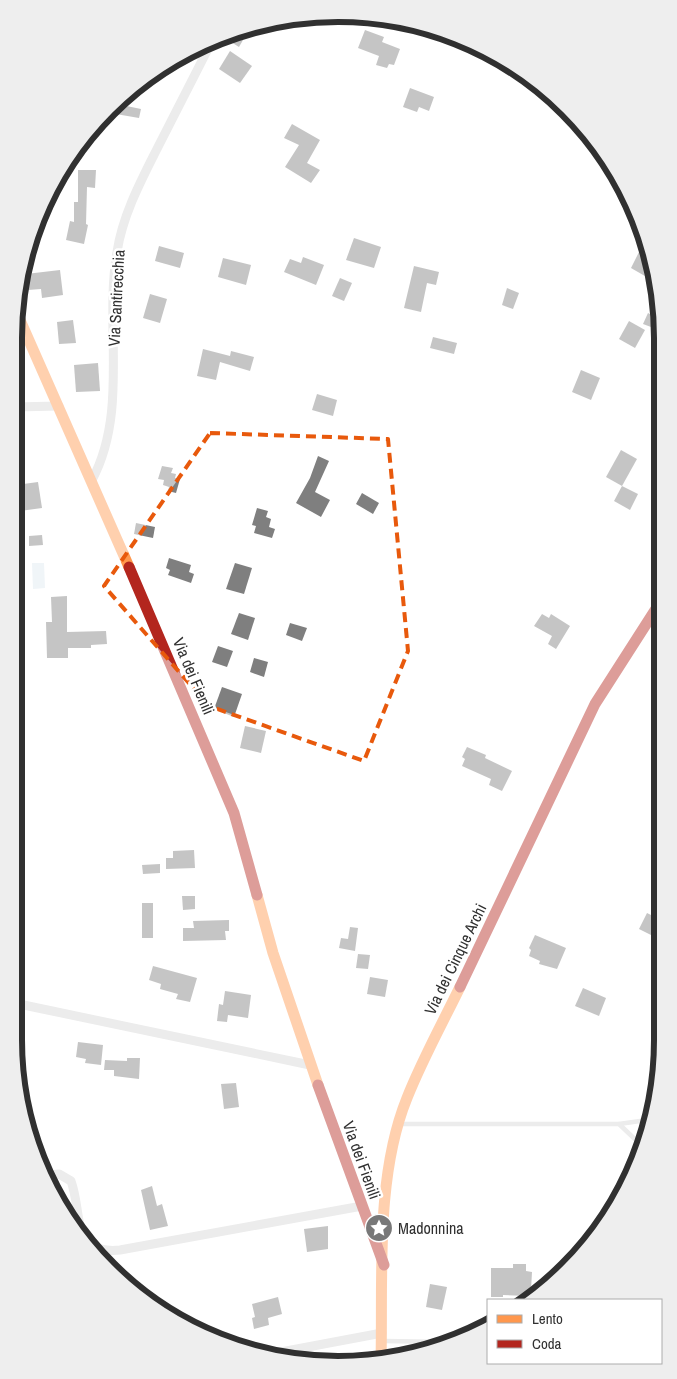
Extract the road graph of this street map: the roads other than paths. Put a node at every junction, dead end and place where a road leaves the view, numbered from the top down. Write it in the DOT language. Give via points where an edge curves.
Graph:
graph roads {
  1 [pos="207,52"];
  2 [pos="23,326"];
  3 [pos="59,406"];
  4 [pos="22,407"];
  5 [pos="92,480"];
  6 [pos="654,612"];
  7 [pos="22,1005"];
  8 [pos="310,1065"];
  9 [pos="644,1120"];
  10 [pos="399,1124"];
  11 [pos="619,1124"];
  12 [pos="638,1142"];
  13 [pos="53,1175"];
  14 [pos="362,1206"];
  15 [pos="80,1221"];
  16 [pos="101,1249"];
  17 [pos="384,1265"];
  18 [pos="381,1337"];
  19 [pos="436,1341"];
  20 [pos="286,1352"];
  21 [pos="380,1354"];
  1 -- 5 [label="street, Via Santirecchia" via="138,186 119,242 115,275 113,379 107,435 103,455"];
  2 -- 3 [label="street, Via dei Fienili"];
  3 -- 4 [label="street"];
  3 -- 5 [label="street, Via dei Fienili"];
  5 -- 8 [label="street, Via dei Fienili" via="237,822 267,934"];
  6 -- 10 [label="street, Via dei Cinque Archi" via="592,709 412,1085"];
  7 -- 8 [label="street"];
  8 -- 14 [label="street, Via dei Fienili"];
  9 -- 11 [label="lane"];
  10 -- 11 [label="lane"];
  10 -- 17 [label="street, Via dei Cinque Archi" via="386,1186"];
  11 -- 12 [label="lane"];
  13 -- 15 [label="street" via="59,1174 71,1181"];
  14 -- 16 [label="street" via="120,1250"];
  14 -- 17 [label="street, Via dei Fienili"];
  17 -- 18 [label="street, Via dei Cinque Archi"];
  18 -- 19 [label="lane"];
  18 -- 20 [label="street"];
  18 -- 21 [label="street, Via dei Cinque Archi"];
}
